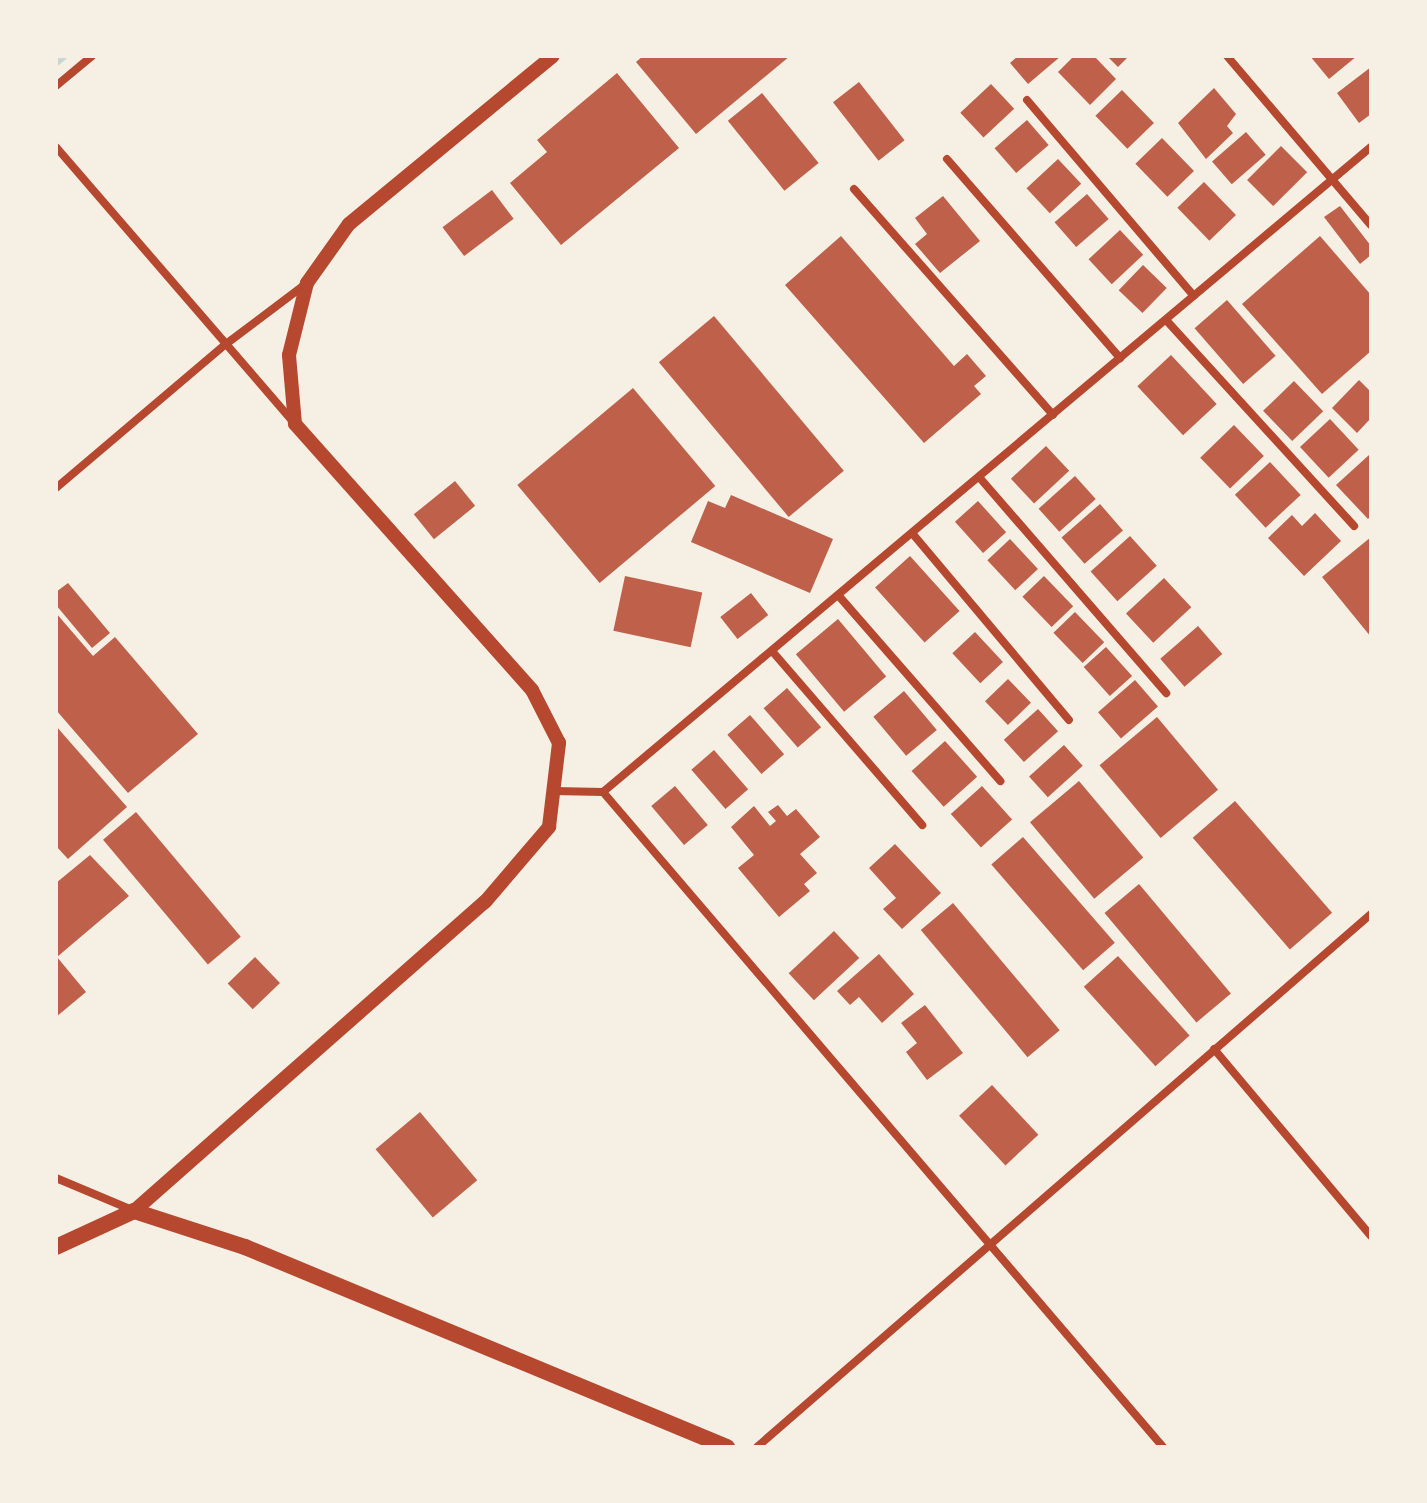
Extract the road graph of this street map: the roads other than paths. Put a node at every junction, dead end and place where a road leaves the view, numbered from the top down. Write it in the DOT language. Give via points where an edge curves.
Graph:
graph roads {
  1 [pos="92,56"];
  2 [pos="553,56"];
  3 [pos="1227,56"];
  4 [pos="56,86"];
  5 [pos="1027,100"];
  6 [pos="56,147"];
  7 [pos="1371,147"];
  8 [pos="947,159"];
  9 [pos="1332,180"];
  10 [pos="854,189"];
  11 [pos="1371,225"];
  12 [pos="307,283"];
  13 [pos="1194,296"];
  14 [pos="1166,320"];
  15 [pos="226,344"];
  16 [pos="1120,358"];
  17 [pos="1053,415"];
  18 [pos="295,424"];
  19 [pos="979,477"];
  20 [pos="56,488"];
  21 [pos="1354,526"];
  22 [pos="912,533"];
  23 [pos="838,595"];
  24 [pos="772,651"];
  25 [pos="1166,693"];
  26 [pos="1069,720"];
  27 [pos="1000,781"];
  28 [pos="554,791"];
  29 [pos="603,792"];
  30 [pos="922,825"];
  31 [pos="1371,914"];
  32 [pos="1214,1049"];
  33 [pos="56,1178"];
  34 [pos="134,1211"];
  35 [pos="1371,1236"];
  36 [pos="990,1242"];
  37 [pos="56,1247"];
  38 [pos="727,1447"];
  39 [pos="757,1447"];
  40 [pos="1163,1447"];
  1 -- 4 [label="street"];
  2 -- 12 [label="street" via="349,224"];
  3 -- 9 [label="street"];
  5 -- 13 [label="street"];
  6 -- 15 [label="street"];
  7 -- 9 [label="street"];
  8 -- 16 [label="street"];
  9 -- 11 [label="street"];
  9 -- 13 [label="street"];
  10 -- 17 [label="street"];
  12 -- 15 [label="street"];
  12 -- 18 [label="street" via="289,355"];
  13 -- 14 [label="street"];
  14 -- 16 [label="street"];
  14 -- 21 [label="street"];
  15 -- 18 [label="street"];
  15 -- 20 [label="street"];
  16 -- 17 [label="street"];
  17 -- 19 [label="street"];
  18 -- 28 [label="street" via="532,690 559,743"];
  19 -- 22 [label="street"];
  19 -- 25 [label="street"];
  22 -- 23 [label="street"];
  22 -- 26 [label="street"];
  23 -- 24 [label="street"];
  23 -- 27 [label="street"];
  24 -- 29 [label="street"];
  24 -- 30 [label="street"];
  28 -- 29 [label="street"];
  28 -- 34 [label="street" via="549,827 485,902"];
  29 -- 36 [label="street"];
  31 -- 32 [label="street"];
  32 -- 35 [label="street"];
  32 -- 36 [label="street"];
  33 -- 34 [label="street"];
  34 -- 37 [label="main road"];
  34 -- 38 [label="main road" via="245,1247"];
  36 -- 39 [label="street"];
  36 -- 40 [label="street"];
}
